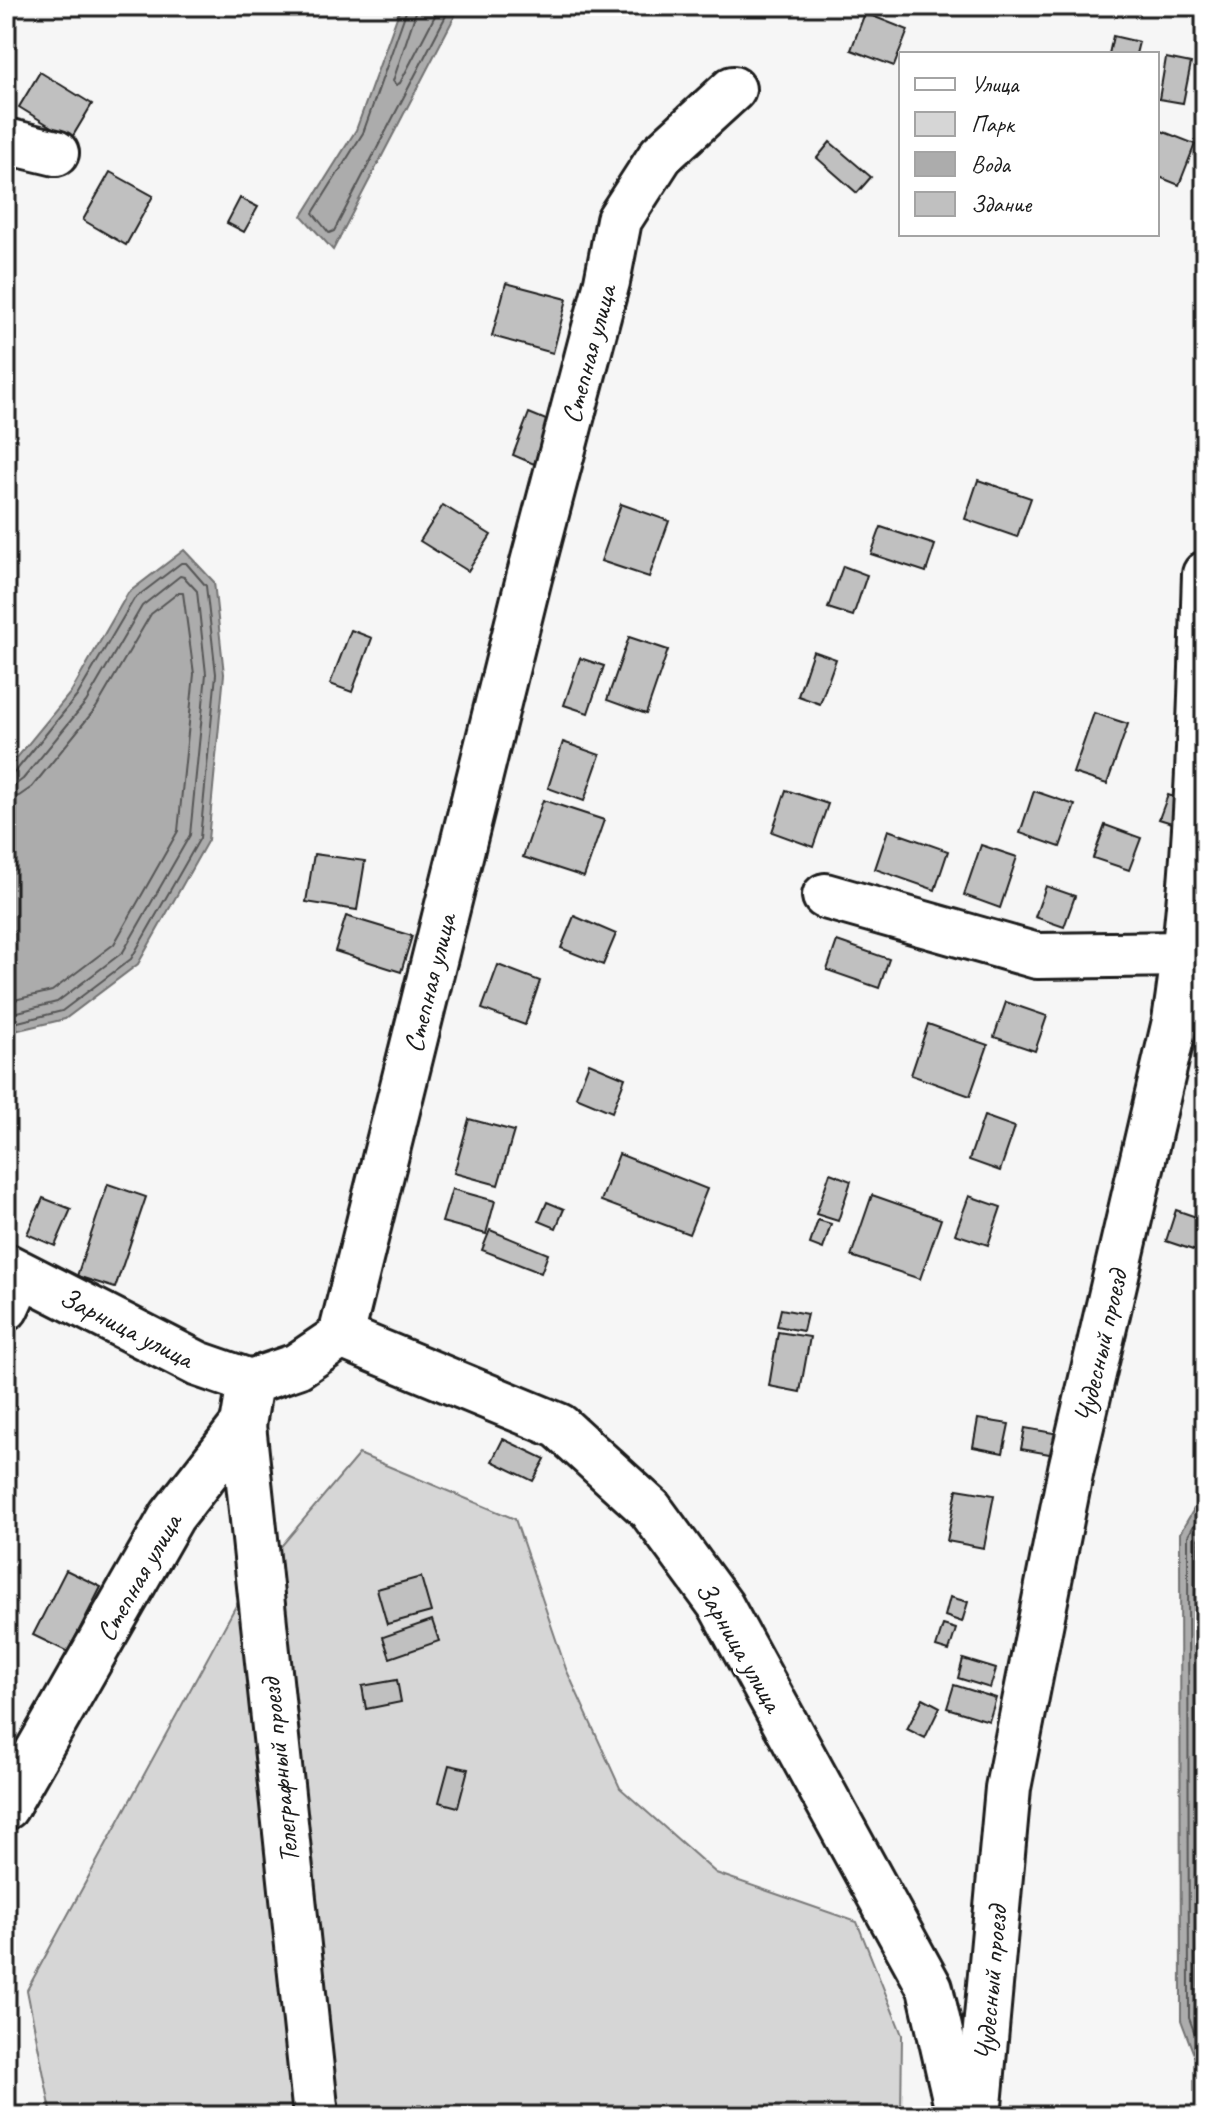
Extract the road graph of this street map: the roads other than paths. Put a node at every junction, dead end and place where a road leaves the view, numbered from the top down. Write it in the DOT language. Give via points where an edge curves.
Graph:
graph roads {
  1 [pos="733,89"];
  2 [pos="6,141"];
  3 [pos="56,153"];
  4 [pos="1205,574"];
  5 [pos="825,896"];
  6 [pos="1185,954"];
  7 [pos="11,1283"];
  8 [pos="341,1336"];
  9 [pos="250,1382"];
  10 [pos="243,1425"];
  11 [pos="6,1807"];
  12 [pos="316,2116"];
  13 [pos="959,2116"];
  14 [pos="978,2116"];
  1 -- 8 [label="street, Степная улица" via="661,155 619,220"];
  2 -- 3 [label="street"];
  4 -- 6 [label="street, Чудесный проезд"];
  5 -- 6 [label="street" via="1037,956"];
  6 -- 14 [label="street, Чудесный проезд" via="1171,1036 1071,1469 1008,1788"];
  7 -- 9 [label="street, Зарница улица" via="127,1326 198,1364"];
  8 -- 9 [label="street" via="297,1366"];
  8 -- 13 [label="street, Зарница улица" via="559,1426 650,1509 721,1606 930,1988"];
  9 -- 10 [label="street, Степная улица"];
  10 -- 11 [label="street, Степная улица" via="172,1516"];
  10 -- 12 [label="street, Телеграфный проезд"];
}
